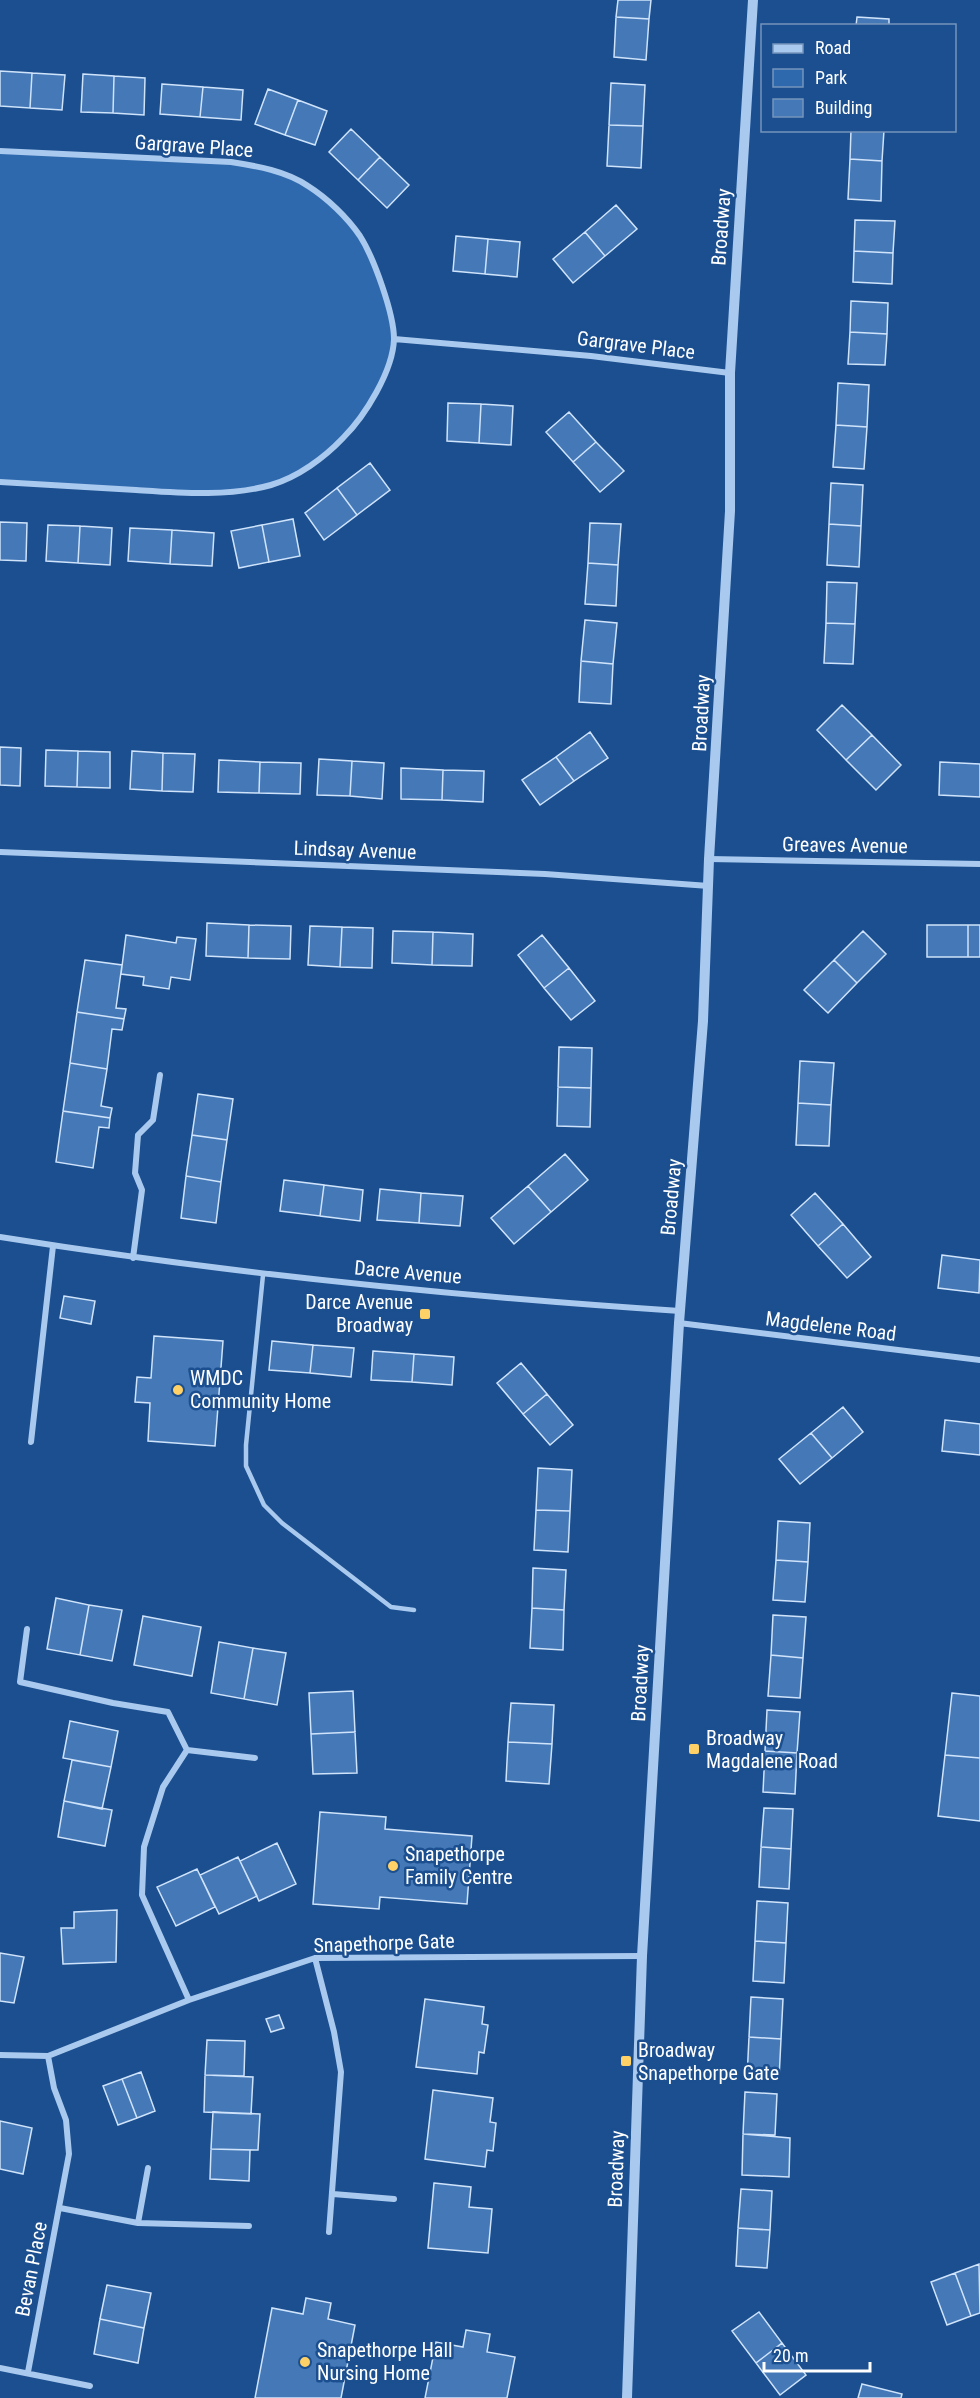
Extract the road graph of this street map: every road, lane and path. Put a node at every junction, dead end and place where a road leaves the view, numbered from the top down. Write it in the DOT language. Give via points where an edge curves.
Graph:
graph roads {
  1 [pos="753,0"];
  2 [pos="0,151"];
  3 [pos="394,339"];
  4 [pos="730,373"];
  5 [pos="0,482"];
  6 [pos="0,852"];
  7 [pos="709,859"];
  8 [pos="980,864"];
  9 [pos="709,886"];
  10 [pos="159,1075"];
  11 [pos="0,1238"];
  12 [pos="53,1246"];
  13 [pos="133,1258"];
  14 [pos="263,1275"];
  15 [pos="680,1311"];
  16 [pos="679,1323"];
  17 [pos="980,1360"];
  18 [pos="31,1442"];
  19 [pos="414,1610"];
  20 [pos="27,1629"];
  21 [pos="186,1750"];
  22 [pos="255,1758"];
  23 [pos="642,1956"];
  24 [pos="315,1958"];
  25 [pos="189,2000"];
  26 [pos="0,2055"];
  27 [pos="48,2056"];
  28 [pos="148,2168"];
  29 [pos="333,2194"];
  30 [pos="394,2199"];
  31 [pos="60,2208"];
  32 [pos="138,2223"];
  33 [pos="249,2226"];
  34 [pos="329,2232"];
  35 [pos="0,2368"];
  36 [pos="28,2372"];
  37 [pos="90,2386"];
  38 [pos="627,2398"];
  1 -- 4 [label="street, Broadway"];
  2 -- 3 [label="street, Gargrave Place" via="231,162 258,166 307,184 360,237 381,283"];
  3 -- 4 [label="street, Gargrave Place"];
  3 -- 5 [label="street, Gargrave Place" via="389,363 373,399 354,428 329,452 272,485 202,494"];
  4 -- 7 [label="street, Broadway" via="730,511"];
  6 -- 9 [label="street, Lindsay Avenue" via="545,874"];
  7 -- 8 [label="street, Greaves Avenue"];
  7 -- 9 [label="street, Broadway"];
  9 -- 15 [label="street, Broadway" via="702,1038"];
  10 -- 13 [label="street" via="153,1120 138,1135 135,1173 142,1190"];
  11 -- 12 [label="street, Dacre Avenue"];
  12 -- 13 [label="street, Dacre Avenue"];
  12 -- 18 [label="street"];
  13 -- 14 [label="street, Dacre Avenue"];
  14 -- 15 [label="street, Dacre Avenue"];
  14 -- 19 [label="lane" via="246,1445 246,1466 252,1482 264,1505 282,1523 391,1607"];
  15 -- 16 [label="street, Broadway"];
  16 -- 17 [label="street, Magdelene Road"];
  16 -- 23 [label="street, Broadway"];
  20 -- 21 [label="street" via="20,1682 168,1712"];
  21 -- 22 [label="street"];
  21 -- 25 [label="street" via="163,1787 144,1847 142,1895"];
  23 -- 24 [label="street, Snapethorpe Gate"];
  23 -- 38 [label="street, Broadway"];
  24 -- 25 [label="street, Snapethorpe Gate"];
  24 -- 29 [label="street" via="341,2072"];
  25 -- 27 [label="street, Snapethorpe Gate"];
  26 -- 27 [label="street, Snapethorpe Gate"];
  27 -- 31 [label="street, Bevan Place" via="66,2120 69,2154"];
  28 -- 32 [label="street"];
  29 -- 30 [label="street"];
  29 -- 34 [label="street"];
  31 -- 32 [label="street, Bevan Place"];
  31 -- 36 [label="street, Bevan Place"];
  32 -- 33 [label="street, Bevan Place"];
  35 -- 36 [label="street"];
  36 -- 37 [label="street"];
}
